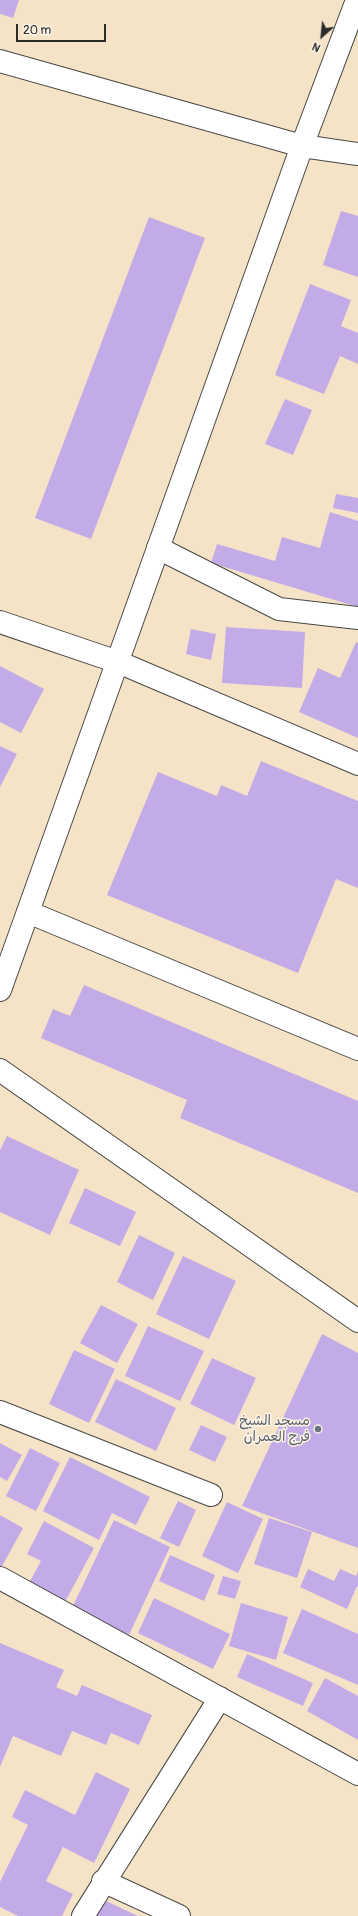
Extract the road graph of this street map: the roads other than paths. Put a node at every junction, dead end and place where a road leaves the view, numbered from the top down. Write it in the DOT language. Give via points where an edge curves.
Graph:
graph roads {
  1 [pos="357,0"];
  2 [pos="0,61"];
  3 [pos="302,146"];
  4 [pos="358,154"];
  5 [pos="158,548"];
  6 [pos="358,618"];
  7 [pos="0,622"];
  8 [pos="118,662"];
  9 [pos="358,764"];
  10 [pos="28,912"];
  11 [pos="0,990"];
  12 [pos="358,1049"];
  13 [pos="0,1070"];
  14 [pos="358,1321"];
  15 [pos="0,1412"];
  16 [pos="211,1495"];
  17 [pos="0,1578"];
  18 [pos="220,1698"];
  19 [pos="358,1774"];
  20 [pos="103,1881"];
  21 [pos="83,1916"];
  22 [pos="179,1916"];
  1 -- 3 [label="street"];
  2 -- 3 [label="street"];
  3 -- 4 [label="street"];
  3 -- 5 [label="street"];
  5 -- 6 [label="street" via="279,609"];
  5 -- 8 [label="street"];
  7 -- 8 [label="street"];
  8 -- 9 [label="street"];
  8 -- 10 [label="street"];
  10 -- 11 [label="street"];
  10 -- 12 [label="street"];
  13 -- 14 [label="street"];
  15 -- 16 [label="street"];
  17 -- 18 [label="street"];
  18 -- 19 [label="street"];
  18 -- 20 [label="street"];
  20 -- 21 [label="street"];
  20 -- 22 [label="street"];
}
